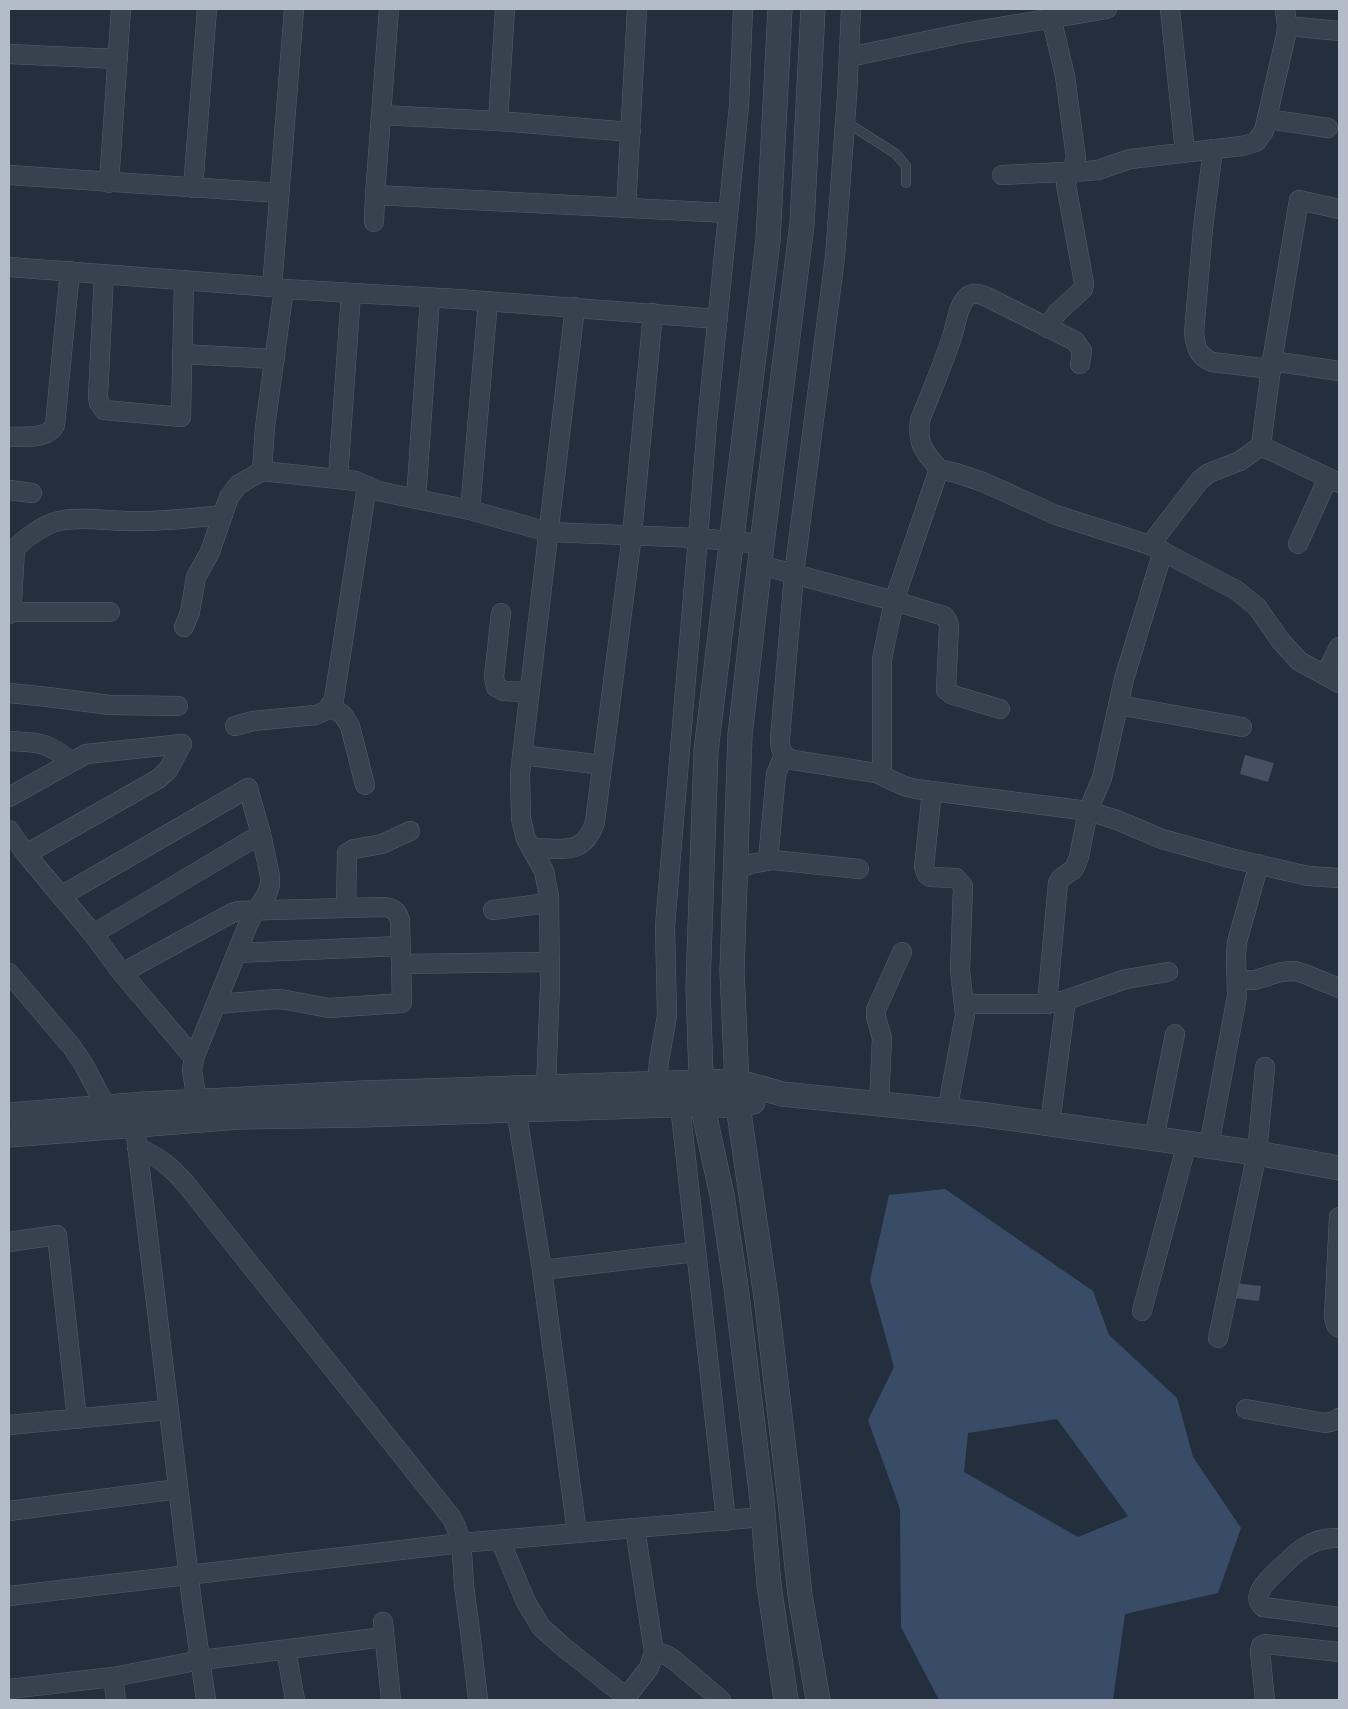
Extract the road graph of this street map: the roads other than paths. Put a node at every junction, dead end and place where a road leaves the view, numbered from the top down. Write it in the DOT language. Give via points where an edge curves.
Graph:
graph roads {
  1 [pos="121,9"];
  2 [pos="207,9"];
  3 [pos="294,9"];
  4 [pos="389,9"];
  5 [pos="505,9"];
  6 [pos="638,9"];
  7 [pos="743,9"];
  8 [pos="780,9"];
  9 [pos="812,9"];
  10 [pos="851,9"];
  11 [pos="1108,9"];
  12 [pos="1170,9"];
  13 [pos="1051,17"];
  14 [pos="1286,17"];
  15 [pos="1339,31"];
  16 [pos="9,54"];
  17 [pos="849,57"];
  18 [pos="118,59"];
  19 [pos="381,116"];
  20 [pos="1267,119"];
  21 [pos="498,121"];
  22 [pos="845,122"];
  23 [pos="1328,128"];
  24 [pos="631,132"];
  25 [pos="1213,149"];
  26 [pos="1185,152"];
  27 [pos="1068,172"];
  28 [pos="9,175"];
  29 [pos="1002,176"];
  30 [pos="109,183"];
  31 [pos="906,183"];
  32 [pos="193,188"];
  33 [pos="279,193"];
  34 [pos="375,195"];
  35 [pos="626,208"];
  36 [pos="1339,209"];
  37 [pos="728,213"];
  38 [pos="374,222"];
  39 [pos="9,267"];
  40 [pos="70,271"];
  41 [pos="104,274"];
  42 [pos="184,280"];
  43 [pos="278,288"];
  44 [pos="351,293"];
  45 [pos="430,298"];
  46 [pos="488,301"];
  47 [pos="576,307"];
  48 [pos="653,313"];
  49 [pos="718,319"];
  50 [pos="1047,328"];
  51 [pos="182,354"];
  52 [pos="276,359"];
  53 [pos="1080,364"];
  54 [pos="1272,365"];
  55 [pos="1339,371"];
  56 [pos="9,437"];
  57 [pos="1261,446"];
  58 [pos="938,469"];
  59 [pos="262,471"];
  60 [pos="338,478"];
  61 [pos="1334,481"];
  62 [pos="367,486"];
  63 [pos="9,490"];
  64 [pos="32,493"];
  65 [pos="416,499"];
  66 [pos="470,510"];
  67 [pos="223,515"];
  68 [pos="548,532"];
  69 [pos="632,535"];
  70 [pos="698,538"];
  71 [pos="731,540"];
  72 [pos="1298,544"];
  73 [pos="1157,548"];
  74 [pos="761,554"];
  75 [pos="794,574"];
  76 [pos="894,601"];
  77 [pos="110,612"];
  78 [pos="9,613"];
  79 [pos="501,613"];
  80 [pos="184,627"];
  81 [pos="1339,647"];
  82 [pos="1332,679"];
  83 [pos="529,692"];
  84 [pos="9,694"];
  85 [pos="1118,705"];
  86 [pos="178,706"];
  87 [pos="330,706"];
  88 [pos="1000,709"];
  89 [pos="235,726"];
  90 [pos="1242,726"];
  91 [pos="9,741"];
  92 [pos="522,755"];
  93 [pos="784,755"];
  94 [pos="70,761"];
  95 [pos="602,765"];
  96 [pos="882,775"];
  97 [pos="365,785"];
  98 [pos="932,791"];
  99 [pos="9,797"];
  100 [pos="1088,811"];
  101 [pos="9,830"];
  102 [pos="410,831"];
  103 [pos="261,834"];
  104 [pos="531,848"];
  105 [pos="26,854"];
  106 [pos="768,860"];
  107 [pos="1260,864"];
  108 [pos="859,869"];
  109 [pos="735,871"];
  110 [pos="1339,878"];
  111 [pos="61,896"];
  112 [pos="549,903"];
  113 [pos="346,908"];
  114 [pos="493,910"];
  115 [pos="255,911"];
  116 [pos="93,934"];
  117 [pos="902,952"];
  118 [pos="237,953"];
  119 [pos="401,955"];
  120 [pos="550,962"];
  121 [pos="1168,972"];
  122 [pos="9,973"];
  123 [pos="122,973"];
  124 [pos="1237,980"];
  125 [pos="1339,988"];
  126 [pos="1066,1000"];
  127 [pos="217,1004"];
  128 [pos="965,1004"];
  129 [pos="1047,1004"];
  130 [pos="1175,1034"];
  131 [pos="194,1058"];
  132 [pos="1265,1067"];
  133 [pos="736,1082"];
  134 [pos="657,1083"];
  135 [pos="546,1086"];
  136 [pos="782,1094"];
  137 [pos="694,1097"];
  138 [pos="516,1098"];
  139 [pos="197,1102"];
  140 [pos="878,1104"];
  141 [pos="738,1106"];
  142 [pos="106,1107"];
  143 [pos="947,1111"];
  144 [pos="9,1116"];
  145 [pos="1050,1124"];
  146 [pos="134,1126"];
  147 [pos="9,1135"];
  148 [pos="1154,1139"];
  149 [pos="1198,1145"];
  150 [pos="1257,1153"];
  151 [pos="1339,1168"];
  152 [pos="1339,1217"];
  153 [pos="9,1242"];
  154 [pos="696,1252"];
  155 [pos="542,1270"];
  156 [pos="1142,1311"];
  157 [pos="1339,1328"];
  158 [pos="1218,1338"];
  159 [pos="1246,1409"];
  160 [pos="168,1410"];
  161 [pos="1339,1418"];
  162 [pos="77,1419"];
  163 [pos="9,1425"];
  164 [pos="178,1489"];
  165 [pos="9,1511"];
  166 [pos="763,1518"];
  167 [pos="726,1521"];
  168 [pos="635,1528"];
  169 [pos="576,1533"];
  170 [pos="1339,1538"];
  171 [pos="500,1540"];
  172 [pos="461,1543"];
  173 [pos="189,1576"];
  174 [pos="9,1596"];
  175 [pos="1339,1617"];
  176 [pos="286,1650"];
  177 [pos="654,1652"];
  178 [pos="1339,1652"];
  179 [pos="201,1660"];
  180 [pos="113,1677"];
  181 [pos="9,1689"];
  182 [pos="44,1693"];
  183 [pos="625,1699"];
  184 [pos="116,1700"];
  185 [pos="206,1700"];
  186 [pos="295,1700"];
  187 [pos="391,1700"];
  188 [pos="478,1700"];
  189 [pos="721,1700"];
  190 [pos="786,1700"];
  191 [pos="818,1700"];
  192 [pos="1266,1700"];
  1 -- 18 [label="street"];
  2 -- 32 [label="street"];
  3 -- 33 [label="street"];
  4 -- 19 [label="street"];
  5 -- 21 [label="street"];
  6 -- 24 [label="street"];
  7 -- 37 [label="street"];
  8 -- 71 [label="street" via="768,240"];
  9 -- 74 [label="street" via="802,224"];
  10 -- 17 [label="street"];
  11 -- 13 [label="street"];
  12 -- 26 [label="street"];
  13 -- 17 [label="street"];
  13 -- 27 [label="street" via="1065,76 1076,158"];
  14 -- 15 [label="street"];
  14 -- 20 [label="street"];
  16 -- 18 [label="street"];
  17 -- 22 [label="street"];
  18 -- 30 [label="street"];
  19 -- 21 [label="street"];
  19 -- 34 [label="street"];
  20 -- 23 [label="street"];
  20 -- 25 [label="street" via="1256,142"];
  21 -- 24 [label="street"];
  22 -- 31 [label="lane" via="896,154 906,166"];
  22 -- 75 [label="street" via="835,257"];
  24 -- 35 [label="street"];
  25 -- 26 [label="street"];
  25 -- 54 [label="street" via="1203,228 1195,344 1197,351 1212,362"];
  26 -- 27 [label="street" via="1130,159 1098,170"];
  27 -- 29 [label="street"];
  27 -- 50 [label="street" via="1066,185 1084,283 1083,289 1057,313"];
  28 -- 30 [label="street"];
  30 -- 32 [label="street"];
  32 -- 33 [label="street"];
  33 -- 43 [label="street"];
  34 -- 35 [label="street"];
  34 -- 38 [label="street"];
  35 -- 37 [label="street"];
  36 -- 54 [label="street" via="1300,200"];
  37 -- 49 [label="street"];
  39 -- 40 [label="street"];
  40 -- 41 [label="street"];
  40 -- 56 [label="street" via="56,425 47,434"];
  41 -- 42 [label="street"];
  41 -- 51 [label="street" via="98,396 101,407 112,411 181,417"];
  42 -- 43 [label="street"];
  42 -- 51 [label="street"];
  43 -- 44 [label="street"];
  43 -- 52 [label="street"];
  44 -- 45 [label="street"];
  44 -- 60 [label="street"];
  45 -- 46 [label="street"];
  45 -- 65 [label="street"];
  46 -- 47 [label="street"];
  46 -- 66 [label="street"];
  47 -- 48 [label="street"];
  47 -- 68 [label="street"];
  48 -- 49 [label="street"];
  48 -- 69 [label="street"];
  49 -- 70 [label="street"];
  50 -- 53 [label="street" via="1076,341 1082,351"];
  50 -- 58 [label="street" via="985,296 975,293 964,300 918,432 923,450"];
  51 -- 52 [label="street"];
  52 -- 59 [label="street"];
  54 -- 55 [label="street"];
  54 -- 57 [label="street"];
  57 -- 61 [label="street"];
  57 -- 73 [label="street" via="1240,461 1200,480"];
  58 -- 73 [label="street" via="982,482 1056,515"];
  58 -- 76 [label="street"];
  59 -- 60 [label="street"];
  59 -- 67 [label="street" via="232,491"];
  60 -- 62 [label="street"];
  61 -- 72 [label="street"];
  62 -- 65 [label="street"];
  62 -- 87 [label="street" via="334,699"];
  63 -- 64 [label="street"];
  65 -- 66 [label="street"];
  66 -- 68 [label="street"];
  67 -- 78 [label="street" via="131,522 56,522 18,544"];
  67 -- 80 [label="street" via="210,552 196,577"];
  68 -- 69 [label="street"];
  68 -- 83 [label="street"];
  69 -- 70 [label="street"];
  69 -- 95 [label="street"];
  70 -- 71 [label="street"];
  70 -- 134 [label="street" via="666,902 667,1016"];
  71 -- 74 [label="street"];
  71 -- 137 [label="street" via="706,751"];
  73 -- 82 [label="street" via="1247,598 1258,607 1292,654 1307,667"];
  73 -- 85 [label="street"];
  74 -- 75 [label="street"];
  74 -- 109 [label="street" via="740,735"];
  75 -- 76 [label="street"];
  75 -- 93 [label="street" via="780,739"];
  76 -- 88 [label="street" via="944,616 947,620 946,690"];
  76 -- 96 [label="street" via="882,658"];
  77 -- 78 [label="street"];
  79 -- 83 [label="street" via="494,677 496,687 504,691"];
  81 -- 82 [label="street"];
  83 -- 92 [label="street"];
  84 -- 86 [label="street" via="110,705"];
  85 -- 90 [label="street"];
  85 -- 100 [label="street" via="1102,778"];
  87 -- 89 [label="street" via="316,715"];
  87 -- 97 [label="street" via="343,715 350,726"];
  91 -- 94 [label="street" via="43,744"];
  92 -- 95 [label="street"];
  92 -- 104 [label="street" via="521,819"];
  93 -- 96 [label="street" via="793,760"];
  93 -- 106 [label="street" via="776,774"];
  94 -- 99 [label="street"];
  94 -- 105 [label="street" via="94,752 182,744 168,770 158,779"];
  95 -- 104 [label="street" via="595,822 587,840 571,848"];
  96 -- 98 [label="street" via="904,786"];
  98 -- 100 [label="street"];
  98 -- 128 [label="street" via="924,867 930,877 956,878 963,886 960,970"];
  100 -- 107 [label="street" via="1162,839"];
  100 -- 129 [label="street" via="1076,864 1058,883"];
  101 -- 105 [label="street"];
  102 -- 113 [label="street" via="382,844 347,853"];
  103 -- 111 [label="street" via="248,788"];
  103 -- 115 [label="street" via="270,885 268,894"];
  103 -- 116 [label="street"];
  104 -- 112 [label="street" via="544,871"];
  105 -- 111 [label="street"];
  106 -- 108 [label="street"];
  106 -- 109 [label="street"];
  107 -- 110 [label="street" via="1308,876"];
  107 -- 124 [label="street" via="1237,942"];
  109 -- 133 [label="street" via="732,971"];
  111 -- 116 [label="street"];
  112 -- 114 [label="street"];
  112 -- 120 [label="street"];
  113 -- 115 [label="street"];
  113 -- 119 [label="street" via="391,907 395,910 400,920"];
  115 -- 118 [label="street"];
  115 -- 123 [label="street" via="232,913"];
  116 -- 123 [label="street"];
  117 -- 140 [label="street" via="876,1010 882,1038"];
  118 -- 119 [label="street"];
  118 -- 127 [label="street"];
  119 -- 120 [label="street"];
  119 -- 127 [label="street" via="402,1003 329,1008 276,999"];
  120 -- 135 [label="street"];
  121 -- 126 [label="street" via="1126,979"];
  122 -- 142 [label="street" via="72,1047"];
  123 -- 131 [label="street"];
  124 -- 125 [label="street" via="1295,972"];
  124 -- 149 [label="street" via="1235,1011"];
  126 -- 129 [label="street"];
  126 -- 145 [label="street"];
  127 -- 131 [label="street"];
  128 -- 129 [label="street"];
  128 -- 143 [label="street"];
  130 -- 148 [label="street"];
  131 -- 139 [label="street" via="192,1070"];
  132 -- 150 [label="street"];
  133 -- 136 [label="street"];
  133 -- 137 [label="street"];
  133 -- 141 [label="street"];
  134 -- 135 [label="street"];
  134 -- 137 [label="street"];
  135 -- 138 [label="street"];
  136 -- 140 [label="street"];
  136 -- 141 [label="street"];
  137 -- 138 [label="street"];
  137 -- 141 [label="street"];
  137 -- 154 [label="street"];
  137 -- 166 [label="street" via="722,1194"];
  138 -- 139 [label="street" via="364,1092"];
  138 -- 146 [label="street" via="364,1115 239,1117"];
  138 -- 155 [label="street"];
  139 -- 146 [label="street"];
  140 -- 143 [label="street"];
  141 -- 191 [label="street" via="767,1306 800,1595"];
  142 -- 144 [label="street"];
  142 -- 146 [label="street"];
  143 -- 145 [label="street"];
  145 -- 148 [label="street"];
  146 -- 147 [label="street"];
  146 -- 160 [label="street"];
  146 -- 172 [label="street" via="156,1156 186,1184 451,1517"];
  148 -- 149 [label="street"];
  149 -- 150 [label="street"];
  149 -- 156 [label="street"];
  150 -- 151 [label="street"];
  150 -- 158 [label="street"];
  152 -- 157 [label="street" via="1334,1317"];
  153 -- 162 [label="street" via="57,1235"];
  154 -- 155 [label="street"];
  154 -- 167 [label="street"];
  155 -- 169 [label="street"];
  159 -- 161 [label="street" via="1325,1423"];
  160 -- 162 [label="street"];
  160 -- 164 [label="street"];
  162 -- 163 [label="street"];
  164 -- 165 [label="street"];
  164 -- 173 [label="street"];
  166 -- 167 [label="street"];
  166 -- 190 [label="street"];
  167 -- 168 [label="street"];
  168 -- 169 [label="street"];
  168 -- 177 [label="street"];
  169 -- 171 [label="street"];
  170 -- 175 [label="street" via="1319,1539 1306,1545 1267,1580 1257,1598 1263,1607"];
  171 -- 172 [label="street"];
  171 -- 183 [label="street" via="526,1602 541,1627"];
  172 -- 173 [label="street"];
  172 -- 188 [label="street"];
  173 -- 174 [label="street"];
  173 -- 179 [label="street"];
  176 -- 179 [label="street"];
  176 -- 186 [label="street"];
  176 -- 187 [label="street" via="384,1630"];
  177 -- 183 [label="street" via="649,1668"];
  177 -- 189 [label="street" via="674,1660"];
  178 -- 192 [label="street" via="1261,1646"];
  179 -- 180 [label="street"];
  179 -- 185 [label="street"];
  180 -- 182 [label="street"];
  180 -- 184 [label="street"];
  181 -- 182 [label="street"];
}
